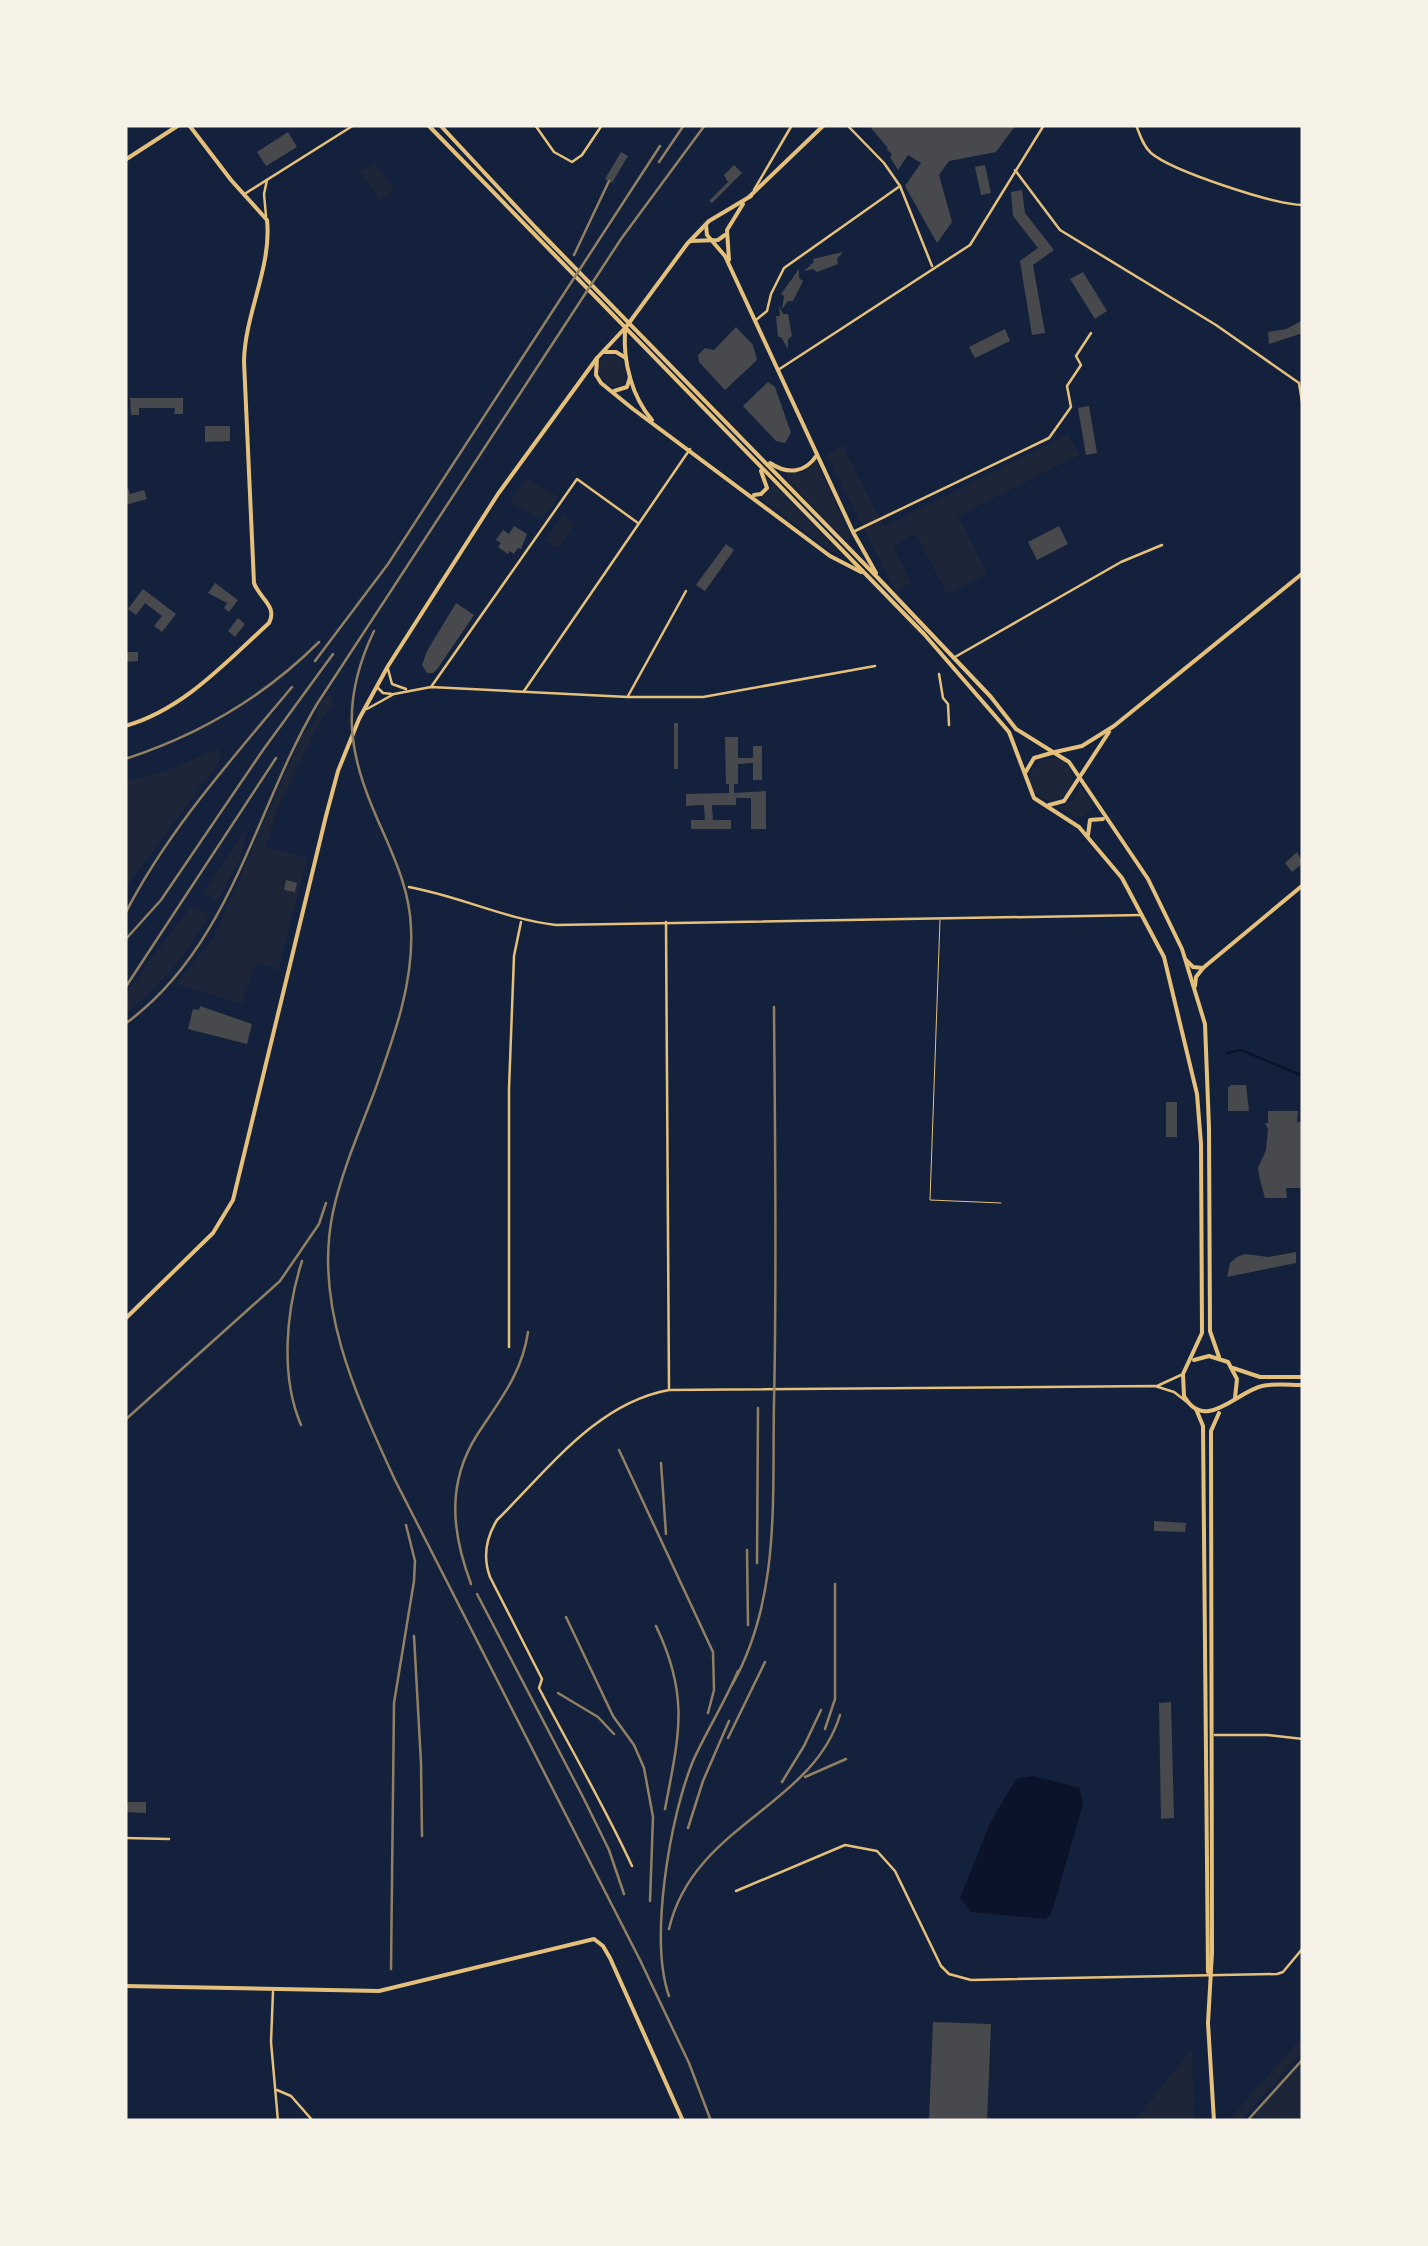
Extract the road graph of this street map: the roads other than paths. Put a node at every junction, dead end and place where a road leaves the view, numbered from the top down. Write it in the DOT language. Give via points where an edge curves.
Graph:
graph roads {
  1 [pos="178,125"];
  2 [pos="189,125"];
  3 [pos="354,125"];
  4 [pos="428,125"];
  5 [pos="440,125"];
  6 [pos="535,125"];
  7 [pos="602,125"];
  8 [pos="792,125"];
  9 [pos="824,125"];
  10 [pos="847,125"];
  11 [pos="1044,125"];
  12 [pos="1136,125"];
  13 [pos="125,160"];
  14 [pos="1015,170"];
  15 [pos="268,180"];
  16 [pos="900,186"];
  17 [pos="245,194"];
  18 [pos="751,196"];
  19 [pos="1303,205"];
  20 [pos="266,217"];
  21 [pos="710,221"];
  22 [pos="534,230"];
  23 [pos="727,231"];
  24 [pos="712,239"];
  25 [pos="687,244"];
  26 [pos="932,267"];
  27 [pos="731,269"];
  28 [pos="754,321"];
  29 [pos="626,327"];
  30 [pos="1090,333"];
  31 [pos="642,341"];
  32 [pos="604,352"];
  33 [pos="597,358"];
  34 [pos="626,358"];
  35 [pos="777,371"];
  36 [pos="630,372"];
  37 [pos="580,380"];
  38 [pos="598,380"];
  39 [pos="608,389"];
  40 [pos="1303,408"];
  41 [pos="656,424"];
  42 [pos="690,449"];
  43 [pos="817,455"];
  44 [pos="762,457"];
  45 [pos="755,463"];
  46 [pos="748,493"];
  47 [pos="638,523"];
  48 [pos="854,532"];
  49 [pos="1162,545"];
  50 [pos="1303,573"];
  51 [pos="864,574"];
  52 [pos="878,578"];
  53 [pos="686,590"];
  54 [pos="954,658"];
  55 [pos="388,666"];
  56 [pos="875,666"];
  57 [pos="939,674"];
  58 [pos="376,686"];
  59 [pos="431,687"];
  60 [pos="413,690"];
  61 [pos="522,693"];
  62 [pos="394,694"];
  63 [pos="628,697"];
  64 [pos="362,713"];
  65 [pos="949,725"];
  66 [pos="125,726"];
  67 [pos="1114,726"];
  68 [pos="1055,752"];
  69 [pos="1079,778"];
  70 [pos="1024,779"];
  71 [pos="1044,805"];
  72 [pos="1108,822"];
  73 [pos="1089,836"];
  74 [pos="1303,885"];
  75 [pos="409,887"];
  76 [pos="1144,915"];
  77 [pos="940,920"];
  78 [pos="522,921"];
  79 [pos="666,922"];
  80 [pos="1186,960"];
  81 [pos="1203,968"];
  82 [pos="1195,986"];
  83 [pos="1207,1056"];
  84 [pos="1191,1059"];
  85 [pos="1208,1076"];
  86 [pos="1194,1077"];
  87 [pos="1001,1203"];
  88 [pos="125,1319"];
  89 [pos="509,1347"];
  90 [pos="1219,1357"];
  91 [pos="1190,1363"];
  92 [pos="1233,1368"];
  93 [pos="1184,1372"];
  94 [pos="1303,1378"];
  95 [pos="1303,1385"];
  96 [pos="1156,1386"];
  97 [pos="669,1390"];
  98 [pos="1232,1402"];
  99 [pos="1188,1403"];
  100 [pos="1196,1409"];
  101 [pos="1222,1409"];
  102 [pos="1211,1735"];
  103 [pos="1303,1740"];
  104 [pos="125,1838"];
  105 [pos="169,1840"];
  106 [pos="632,1866"];
  107 [pos="736,1891"];
  108 [pos="1303,1948"];
  109 [pos="1208,1977"];
  110 [pos="125,1986"];
  111 [pos="273,1990"];
  112 [pos="276,2090"];
  113 [pos="278,2121"];
  114 [pos="313,2121"];
  115 [pos="683,2121"];
  116 [pos="1214,2121"];
  1 -- 13 [label="main road"];
  2 -- 17 [label="main road"];
  3 -- 15 [label="street"];
  4 -- 22 [label="main road"];
  5 -- 22 [label="main road"];
  6 -- 7 [label="street" via="572,162"];
  8 -- 18 [label="street"];
  9 -- 18 [label="main road"];
  10 -- 16 [label="street"];
  11 -- 14 [label="street"];
  12 -- 19 [label="street" via="1146,148 1165,162"];
  14 -- 26 [label="street" via="970,245"];
  14 -- 40 [label="street" via="1060,230 1299,382"];
  15 -- 17 [label="street"];
  15 -- 20 [label="street"];
  16 -- 26 [label="street"];
  16 -- 28 [label="street" via="784,268 768,312"];
  17 -- 20 [label="main road"];
  18 -- 21 [label="main road"];
  18 -- 23 [label="main road"];
  20 -- 66 [label="main road" via="269,234 244,361 254,583 273,617 184,698"];
  21 -- 23 [label="main road" via="722,220"];
  21 -- 24 [label="main road" via="706,232"];
  21 -- 25 [label="main road"];
  22 -- 31 [label="main road"];
  23 -- 24 [label="main road"];
  23 -- 27 [label="main road"];
  24 -- 25 [label="main road"];
  24 -- 27 [label="main road"];
  25 -- 29 [label="main road"];
  26 -- 35 [label="street"];
  27 -- 28 [label="main road"];
  28 -- 35 [label="main road"];
  29 -- 32 [label="main road"];
  29 -- 34 [label="main road"];
  30 -- 48 [label="street" via="1067,386 1071,407 1049,438"];
  31 -- 44 [label="main road"];
  31 -- 45 [label="main road"];
  32 -- 33 [label="main road"];
  32 -- 34 [label="main road"];
  33 -- 37 [label="main road"];
  33 -- 38 [label="main road"];
  34 -- 36 [label="main road"];
  35 -- 43 [label="main road"];
  36 -- 39 [label="main road" via="625,389"];
  36 -- 41 [label="main road" via="638,402"];
  37 -- 38 [label="main road"];
  37 -- 55 [label="main road"];
  38 -- 39 [label="main road"];
  39 -- 41 [label="main road"];
  41 -- 42 [label="main road"];
  42 -- 46 [label="main road"];
  42 -- 47 [label="street"];
  43 -- 44 [label="main road" via="796,471"];
  43 -- 48 [label="main road"];
  44 -- 52 [label="main road"];
  45 -- 46 [label="main road" via="767,488"];
  45 -- 51 [label="main road"];
  46 -- 51 [label="main road"];
  47 -- 59 [label="street" via="577,479"];
  47 -- 61 [label="street"];
  48 -- 52 [label="main road"];
  49 -- 54 [label="street"];
  50 -- 67 [label="main road"];
  51 -- 70 [label="main road" via="998,718 1016,746"];
  52 -- 54 [label="main road"];
  53 -- 63 [label="street"];
  54 -- 68 [label="main road" via="1016,729"];
  55 -- 58 [label="main road"];
  55 -- 60 [label="street" via="392,684"];
  56 -- 63 [label="street" via="702,697"];
  57 -- 65 [label="street"];
  58 -- 62 [label="street"];
  58 -- 64 [label="main road"];
  59 -- 60 [label="street"];
  59 -- 61 [label="street"];
  60 -- 62 [label="street"];
  61 -- 63 [label="street"];
  62 -- 64 [label="street"];
  64 -- 88 [label="main road" via="326,816 233,1200 213,1234"];
  67 -- 68 [label="main road" via="1082,746"];
  67 -- 69 [label="main road"];
  68 -- 69 [label="main road"];
  68 -- 70 [label="main road" via="1034,758"];
  69 -- 71 [label="main road" via="1064,801"];
  69 -- 72 [label="main road"];
  70 -- 71 [label="main road"];
  71 -- 73 [label="main road"];
  72 -- 73 [label="main road" via="1090,820"];
  72 -- 80 [label="main road" via="1163,906"];
  73 -- 76 [label="main road"];
  74 -- 81 [label="main road"];
  75 -- 78 [label="street"];
  76 -- 77 [label="street"];
  76 -- 84 [label="main road" via="1164,957"];
  77 -- 79 [label="street"];
  77 -- 87 [label="lane" via="930,1200"];
  78 -- 79 [label="street"];
  78 -- 89 [label="street" via="514,956 509,1089"];
  79 -- 97 [label="street"];
  80 -- 81 [label="main road"];
  80 -- 82 [label="main road"];
  81 -- 82 [label="main road"];
  82 -- 83 [label="main road"];
  83 -- 84 [label="main road" via="1199,1064"];
  83 -- 85 [label="main road"];
  84 -- 86 [label="main road"];
  85 -- 86 [label="main road" via="1199,1069"];
  85 -- 90 [label="main road" via="1210,1331"];
  86 -- 91 [label="main road" via="1201,1131 1202,1333"];
  90 -- 91 [label="main road"];
  90 -- 92 [label="main road"];
  91 -- 93 [label="main road"];
  92 -- 94 [label="main road" via="1260,1377"];
  92 -- 98 [label="main road" via="1238,1383"];
  93 -- 96 [label="street"];
  93 -- 99 [label="main road"];
  95 -- 98 [label="main road" via="1265,1386"];
  96 -- 97 [label="street"];
  96 -- 99 [label="street"];
  97 -- 106 [label="street" via="618,1408 587,1430 497,1520 486,1554 490,1578 542,1679 539,1688"];
  98 -- 101 [label="main road"];
  99 -- 100 [label="main road"];
  100 -- 101 [label="main road"];
  100 -- 109 [label="main road" via="1203,1426"];
  101 -- 102 [label="main road" via="1210,1431"];
  102 -- 103 [label="street"];
  102 -- 109 [label="main road"];
  104 -- 105 [label="street"];
  107 -- 109 [label="street" via="845,1845 877,1851 895,1872 950,1974 970,1980"];
  108 -- 109 [label="street" via="1283,1972"];
  109 -- 116 [label="main road"];
  110 -- 111 [label="main road"];
  111 -- 112 [label="street"];
  111 -- 115 [label="main road" via="394,1989 594,1939 610,1958"];
  112 -- 113 [label="street"];
  112 -- 114 [label="street" via="291,2096"];
}
